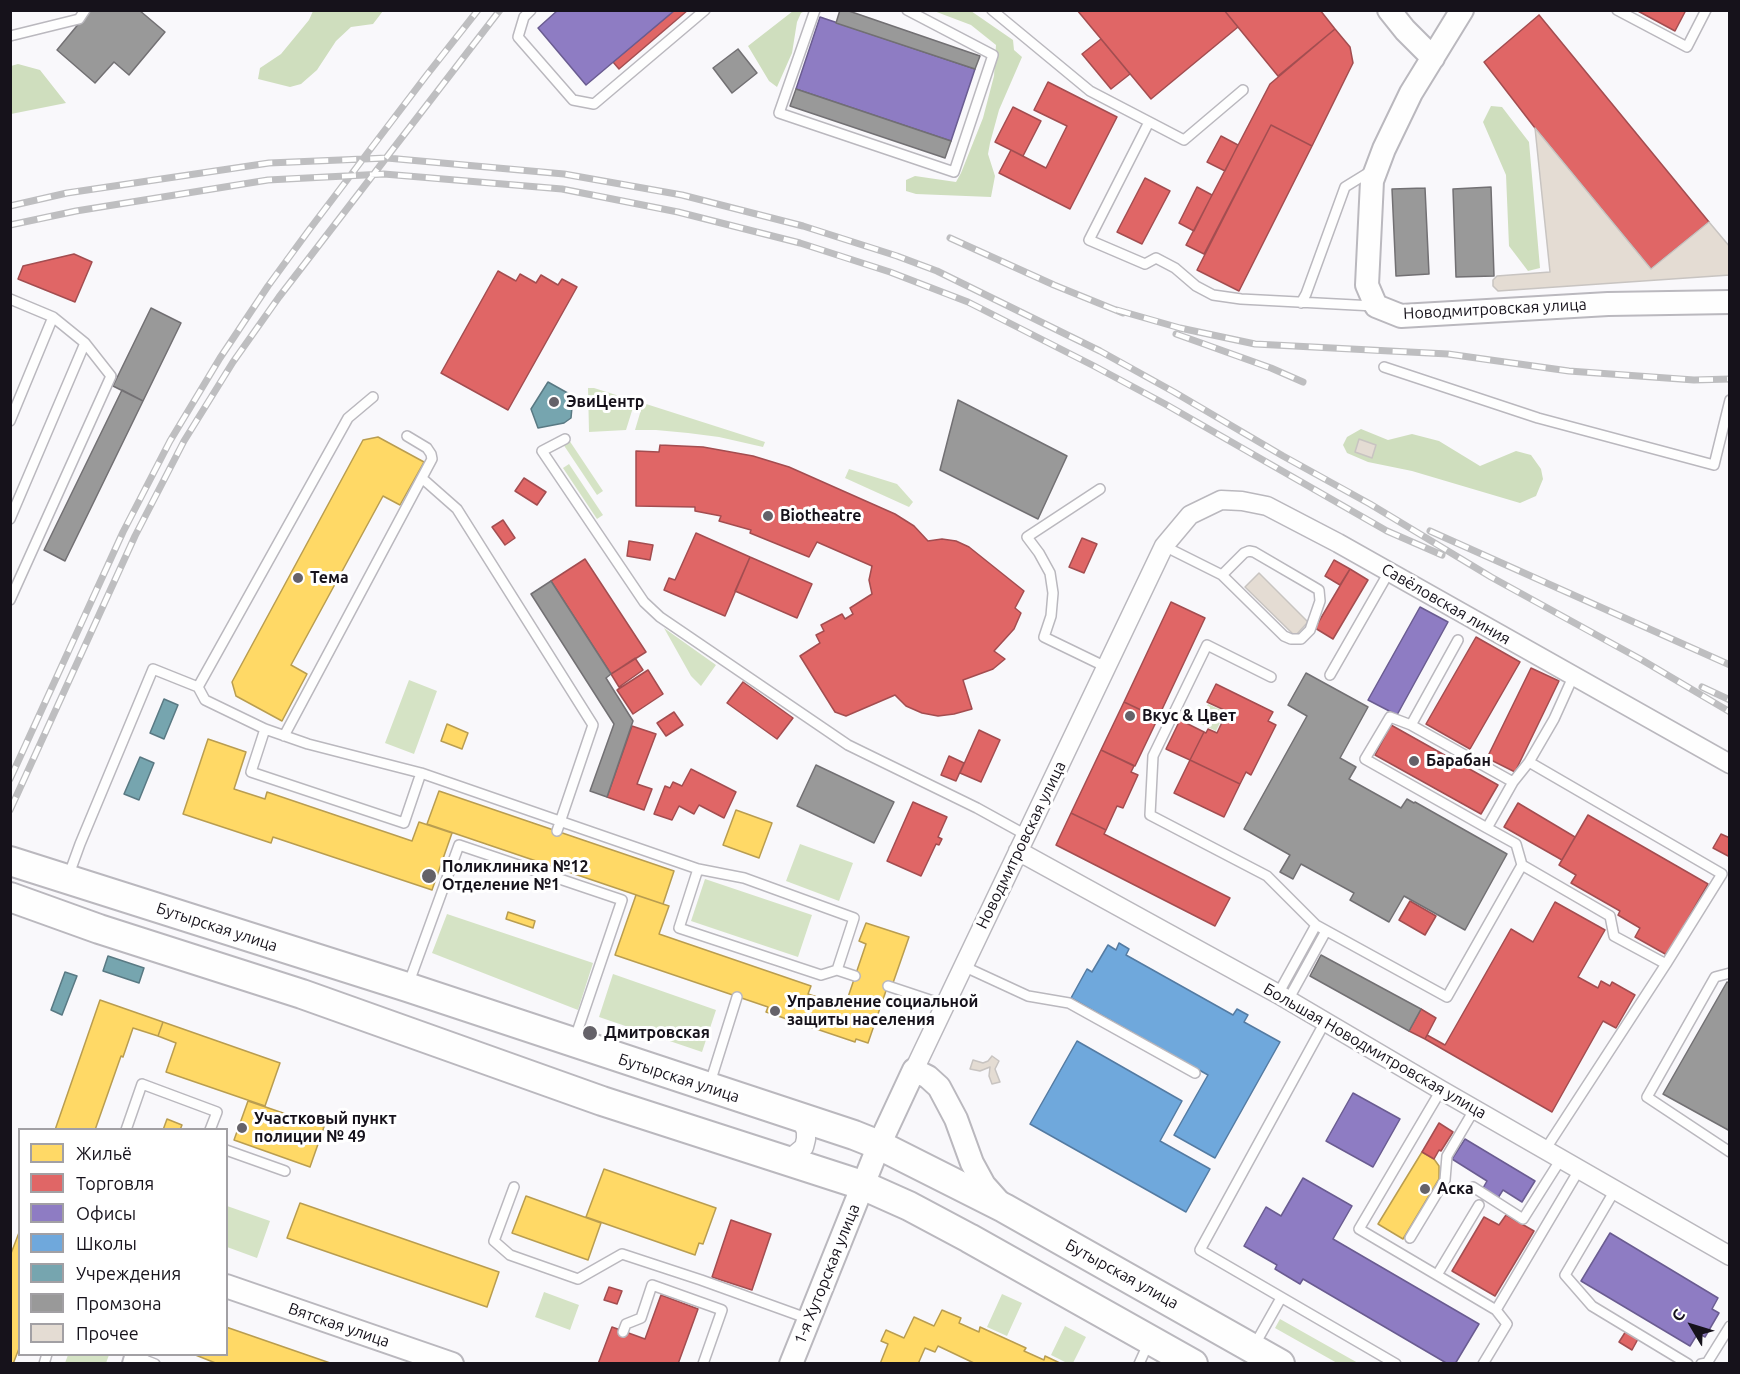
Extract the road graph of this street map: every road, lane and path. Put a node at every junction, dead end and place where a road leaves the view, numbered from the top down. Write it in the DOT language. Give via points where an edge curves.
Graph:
graph roads {
  1 [pos="85,10"];
  2 [pos="531,10"];
  3 [pos="705,10"];
  4 [pos="814,10"];
  5 [pos="907,10"];
  6 [pos="992,10"];
  7 [pos="1389,10"];
  8 [pos="1462,10"];
  9 [pos="1617,10"];
  10 [pos="1706,10"];
  11 [pos="10,36"];
  12 [pos="1433,58"];
  13 [pos="1243,90"];
  14 [pos="1149,122"];
  15 [pos="1378,166"];
  16 [pos="10,299"];
  17 [pos="1730,302"];
  18 [pos="1301,303"];
  19 [pos="1376,306"];
  20 [pos="53,317"];
  21 [pos="85,343"];
  22 [pos="1384,367"];
  23 [pos="373,397"];
  24 [pos="1730,400"];
  25 [pos="10,421"];
  26 [pos="407,436"];
  27 [pos="564,439"];
  28 [pos="423,479"];
  29 [pos="1100,489"];
  30 [pos="10,519"];
  31 [pos="1164,546"];
  32 [pos="1389,572"];
  33 [pos="1222,574"];
  34 [pos="10,600"];
  35 [pos="1458,640"];
  36 [pos="1106,667"];
  37 [pos="1330,675"];
  38 [pos="1271,677"];
  39 [pos="1573,677"];
  40 [pos="198,687"];
  41 [pos="1411,724"];
  42 [pos="265,729"];
  43 [pos="284,736"];
  44 [pos="1529,762"];
  45 [pos="1730,764"];
  46 [pos="421,773"];
  47 [pos="1514,782"];
  48 [pos="561,821"];
  49 [pos="1487,828"];
  50 [pos="557,831"];
  51 [pos="1022,843"];
  52 [pos="10,861"];
  53 [pos="1522,865"];
  54 [pos="698,869"];
  55 [pos="67,880"];
  56 [pos="10,897"];
  57 [pos="1316,925"];
  58 [pos="1326,931"];
  59 [pos="751,953"];
  60 [pos="748,964"];
  61 [pos="1666,964"];
  62 [pos="963,966"];
  63 [pos="837,970"];
  64 [pos="1730,973"];
  65 [pos="855,976"];
  66 [pos="888,986"];
  67 [pos="408,987"];
  68 [pos="737,997"];
  69 [pos="1283,997"];
  70 [pos="945,1005"];
  71 [pos="1325,1022"];
  72 [pos="573,1043"];
  73 [pos="914,1070"];
  74 [pos="1195,1073"];
  75 [pos="708,1088"];
  76 [pos="1441,1090"];
  77 [pos="1474,1110"];
  78 [pos="791,1114"];
  79 [pos="127,1128"];
  80 [pos="211,1128"];
  81 [pos="879,1145"];
  82 [pos="228,1151"];
  83 [pos="1730,1152"];
  84 [pos="1553,1155"];
  85 [pos="776,1157"];
  86 [pos="1579,1170"];
  87 [pos="285,1171"];
  88 [pos="862,1185"];
  89 [pos="514,1187"];
  90 [pos="1473,1187"];
  91 [pos="1615,1190"];
  92 [pos="1479,1205"];
  93 [pos="1004,1208"];
  94 [pos="1410,1238"];
  95 [pos="1730,1256"];
  96 [pos="1437,1275"];
  97 [pos="228,1287"];
  98 [pos="1281,1298"];
  99 [pos="1496,1310"];
  100 [pos="809,1319"];
  101 [pos="1730,1326"];
  102 [pos="623,1332"];
  103 [pos="1252,1348"];
  104 [pos="1164,1356"];
  105 [pos="452,1364"];
  106 [pos="702,1364"];
  107 [pos="791,1364"];
  108 [pos="1280,1364"];
  109 [pos="1396,1364"];
  110 [pos="1483,1364"];
  111 [pos="1688,1364"];
  112 [pos="1701,1364"];
  1 -- 11 [label="lane" via="79,18"];
  2 -- 3 [label="lane" via="524,17 518,38 573,100 594,104"];
  4 -- 5 [label="lane" via="779,113 954,172 993,55"];
  6 -- 14 [label="lane" via="1090,92"];
  7 -- 12 [label="street"];
  8 -- 12 [label="street"];
  9 -- 10 [label="lane" via="1687,47"];
  12 -- 15 [label="street" via="1411,93"];
  13 -- 14 [label="lane" via="1184,140"];
  14 -- 18 [label="lane" via="1089,240 1145,264 1156,258 1213,295"];
  15 -- 18 [label="lane" via="1345,188"];
  15 -- 19 [label="street" via="1372,181 1367,285"];
  16 -- 20 [label="lane"];
  17 -- 19 [label="street, Новодмитровская улица" via="1608,304 1401,316"];
  18 -- 19 [label="lane"];
  20 -- 21 [label="lane"];
  20 -- 25 [label="lane"];
  21 -- 30 [label="lane"];
  21 -- 34 [label="lane" via="111,376"];
  22 -- 24 [label="lane" via="1539,418 1714,465"];
  23 -- 40 [label="lane" via="348,418"];
  26 -- 28 [label="lane" via="432,454"];
  27 -- 51 [label="lane" via="542,451 644,602 660,617 848,745 977,808"];
  28 -- 43 [label="lane"];
  28 -- 48 [label="lane" via="457,509 593,725"];
  29 -- 36 [label="lane" via="1027,537 1050,573 1051,616 1044,637"];
  31 -- 32 [label="street, Савёловская линия" via="1190,515 1221,500 1242,501 1267,506"];
  31 -- 33 [label="lane"];
  31 -- 36 [label="street, Новодмитровская улица"];
  32 -- 37 [label="lane"];
  32 -- 39 [label="street, Савёловская линия"];
  33 -- 33 [label="lane" via="1284,636 1301,639 1310,630 1320,601 1319,590 1248,551"];
  35 -- 41 [label="lane"];
  36 -- 51 [label="street, Новодмитровская улица"];
  38 -- 57 [label="lane" via="1207,645 1153,756 1150,814 1267,876"];
  39 -- 44 [label="lane"];
  39 -- 45 [label="street, Савёловская линия"];
  40 -- 42 [label="lane" via="205,700"];
  40 -- 55 [label="lane" via="153,669"];
  41 -- 47 [label="lane"];
  41 -- 49 [label="lane" via="1390,717 1365,759"];
  42 -- 43 [label="lane"];
  42 -- 46 [label="lane" via="250,772 404,823"];
  43 -- 46 [label="lane"];
  44 -- 47 [label="lane"];
  44 -- 61 [label="lane" via="1722,874"];
  46 -- 48 [label="lane"];
  47 -- 49 [label="lane"];
  48 -- 50 [label="lane"];
  48 -- 54 [label="lane"];
  49 -- 53 [label="lane" via="1516,844"];
  51 -- 62 [label="street, Новодмитровская улица"];
  51 -- 69 [label="street, Большая Новодмитровская улица"];
  52 -- 55 [label="main road, Бутырская улица"];
  53 -- 58 [label="lane" via="1447,997"];
  53 -- 61 [label="lane" via="1610,916 1614,936"];
  54 -- 59 [label="lane" via="679,928"];
  54 -- 63 [label="lane" via="744,878 854,918"];
  55 -- 67 [label="main road, Бутырская улица"];
  56 -- 85 [label="main road"];
  57 -- 58 [label="lane"];
  57 -- 69 [label="lane"];
  58 -- 69 [label="lane"];
  59 -- 60 [label="lane"];
  59 -- 63 [label="lane" via="821,975"];
  61 -- 84 [label="lane"];
  62 -- 70 [label="street, Новодмитровская улица"];
  62 -- 74 [label="lane" via="1028,996 1070,1003"];
  63 -- 65 [label="lane"];
  64 -- 83 [label="lane" via="1715,977 1647,1097"];
  66 -- 70 [label="lane"];
  67 -- 72 [label="main road, Бутырская улица"];
  67 -- 72 [label="lane" via="459,845 544,869 622,900"];
  68 -- 75 [label="lane"];
  69 -- 71 [label="street, Большая Новодмитровская улица"];
  70 -- 73 [label="street, Новодмитровская улица"];
  71 -- 76 [label="street, Большая Новодмитровская улица"];
  71 -- 98 [label="lane" via="1200,1250"];
  72 -- 75 [label="main road, Бутырская улица"];
  73 -- 81 [label="street, Новодмитровская улица"];
  73 -- 93 [label="street" via="939,1087 984,1185"];
  75 -- 78 [label="main road, Бутырская улица"];
  76 -- 77 [label="street, Большая Новодмитровская улица"];
  76 -- 96 [label="lane" via="1359,1230"];
  77 -- 84 [label="street, Большая Новодмитровская улица"];
  77 -- 94 [label="lane" via="1447,1156 1445,1180"];
  78 -- 81 [label="main road, Бутырская улица"];
  78 -- 85 [label="street" via="806,1131 804,1146 792,1156"];
  79 -- 80 [label="lane" via="142,1084 217,1112"];
  81 -- 88 [label="street, 1-я Хуторская улица"];
  81 -- 93 [label="main road, Бутырская улица"];
  82 -- 87 [label="lane"];
  84 -- 86 [label="street, Большая Новодмитровская улица"];
  84 -- 90 [label="lane" via="1523,1219"];
  85 -- 88 [label="main road"];
  86 -- 91 [label="street, Большая Новодмитровская улица"];
  86 -- 99 [label="lane"];
  88 -- 100 [label="street, 1-я Хуторская улица"];
  88 -- 104 [label="main road" via="969,1238"];
  89 -- 100 [label="lane" via="494,1241 510,1255 578,1279 622,1254"];
  91 -- 95 [label="street, Большая Новодмитровская улица"];
  91 -- 111 [label="lane" via="1565,1275 1592,1306"];
  92 -- 96 [label="lane"];
  93 -- 103 [label="main road, Бутырская улица"];
  96 -- 99 [label="lane"];
  97 -- 105 [label="street, Вятская улица"];
  98 -- 103 [label="lane"];
  98 -- 109 [label="lane"];
  99 -- 110 [label="lane" via="1507,1324"];
  100 -- 107 [label="street, 1-я Хуторская улица"];
  101 -- 112 [label="lane" via="1707,1363"];
  102 -- 106 [label="lane" via="626,1324 641,1318 652,1285 722,1310"];
  103 -- 108 [label="main road, Бутырская улица"];
}
